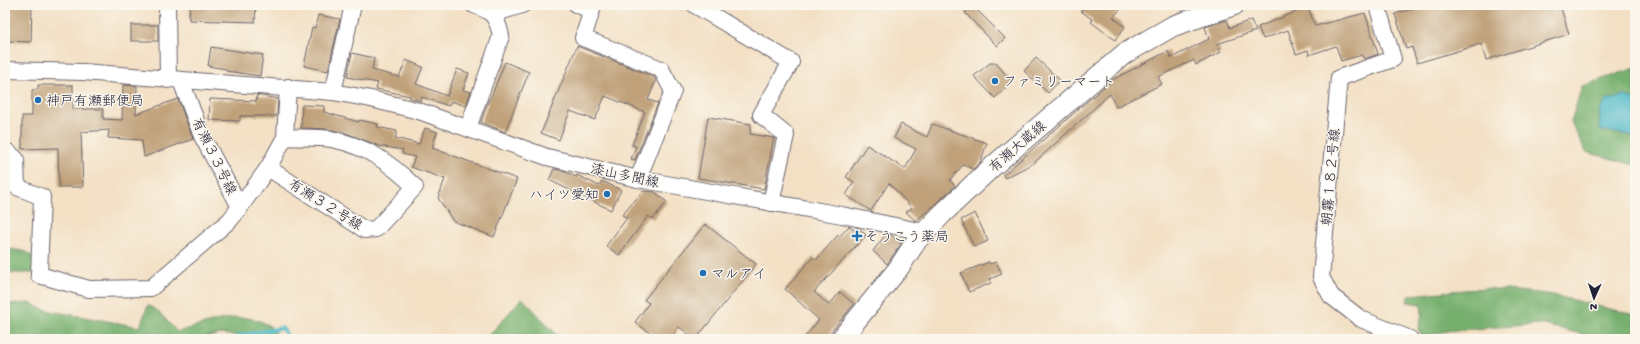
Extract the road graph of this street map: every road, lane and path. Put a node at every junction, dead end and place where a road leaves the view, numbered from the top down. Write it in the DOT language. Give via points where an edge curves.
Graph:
graph roads {
  1 [pos="167,5"];
  2 [pos="353,5"];
  3 [pos="474,5"];
  4 [pos="522,5"];
  5 [pos="577,5"];
  6 [pos="695,5"];
  7 [pos="1234,5"];
  8 [pos="1377,5"];
  9 [pos="493,14"];
  10 [pos="5,70"];
  11 [pos="175,80"];
  12 [pos="288,87"];
  13 [pos="333,92"];
  14 [pos="468,128"];
  15 [pos="285,137"];
  16 [pos="5,151"];
  17 [pos="268,168"];
  18 [pos="638,179"];
  19 [pos="771,203"];
  20 [pos="240,207"];
  21 [pos="924,232"];
  22 [pos="841,339"];
  23 [pos="1410,339"];
  1 -- 11 [label="street, 有瀬３３号線"];
  2 -- 13 [label="street"];
  3 -- 9 [label="street"];
  4 -- 9 [label="street"];
  5 -- 18 [label="street" via="592,10 583,38 662,69 673,91"];
  6 -- 19 [label="street" via="791,62 761,115 786,135"];
  7 -- 21 [label="main road, 有瀬大蔵線" via="1173,26 1124,54 992,167"];
  8 -- 23 [label="street, 朝霧１８２号線" via="1393,59 1339,78 1321,277 1332,296 1361,319"];
  9 -- 14 [label="street" via="501,36"];
  10 -- 11 [label="street, 漆山多聞線" via="83,72"];
  11 -- 12 [label="street, 漆山多聞線"];
  11 -- 20 [label="street, 有瀬３３号線"];
  12 -- 13 [label="street, 漆山多聞線"];
  12 -- 15 [label="street"];
  13 -- 14 [label="street, 漆山多聞線" via="371,98"];
  14 -- 18 [label="street, 漆山多聞線" via="548,157"];
  15 -- 17 [label="street"];
  15 -- 17 [label="street, 有瀬３２号線" via="331,140 374,153 395,167 415,188 376,229 365,230"];
  16 -- 20 [label="street, 有瀬３３号線" via="16,159 17,187 42,198 39,275 89,289 151,288 230,220"];
  17 -- 20 [label="street"];
  18 -- 19 [label="street, 漆山多聞線"];
  19 -- 21 [label="street, 漆山多聞線"];
  21 -- 22 [label="main road, 有瀬大蔵線" via="898,269"];
}
